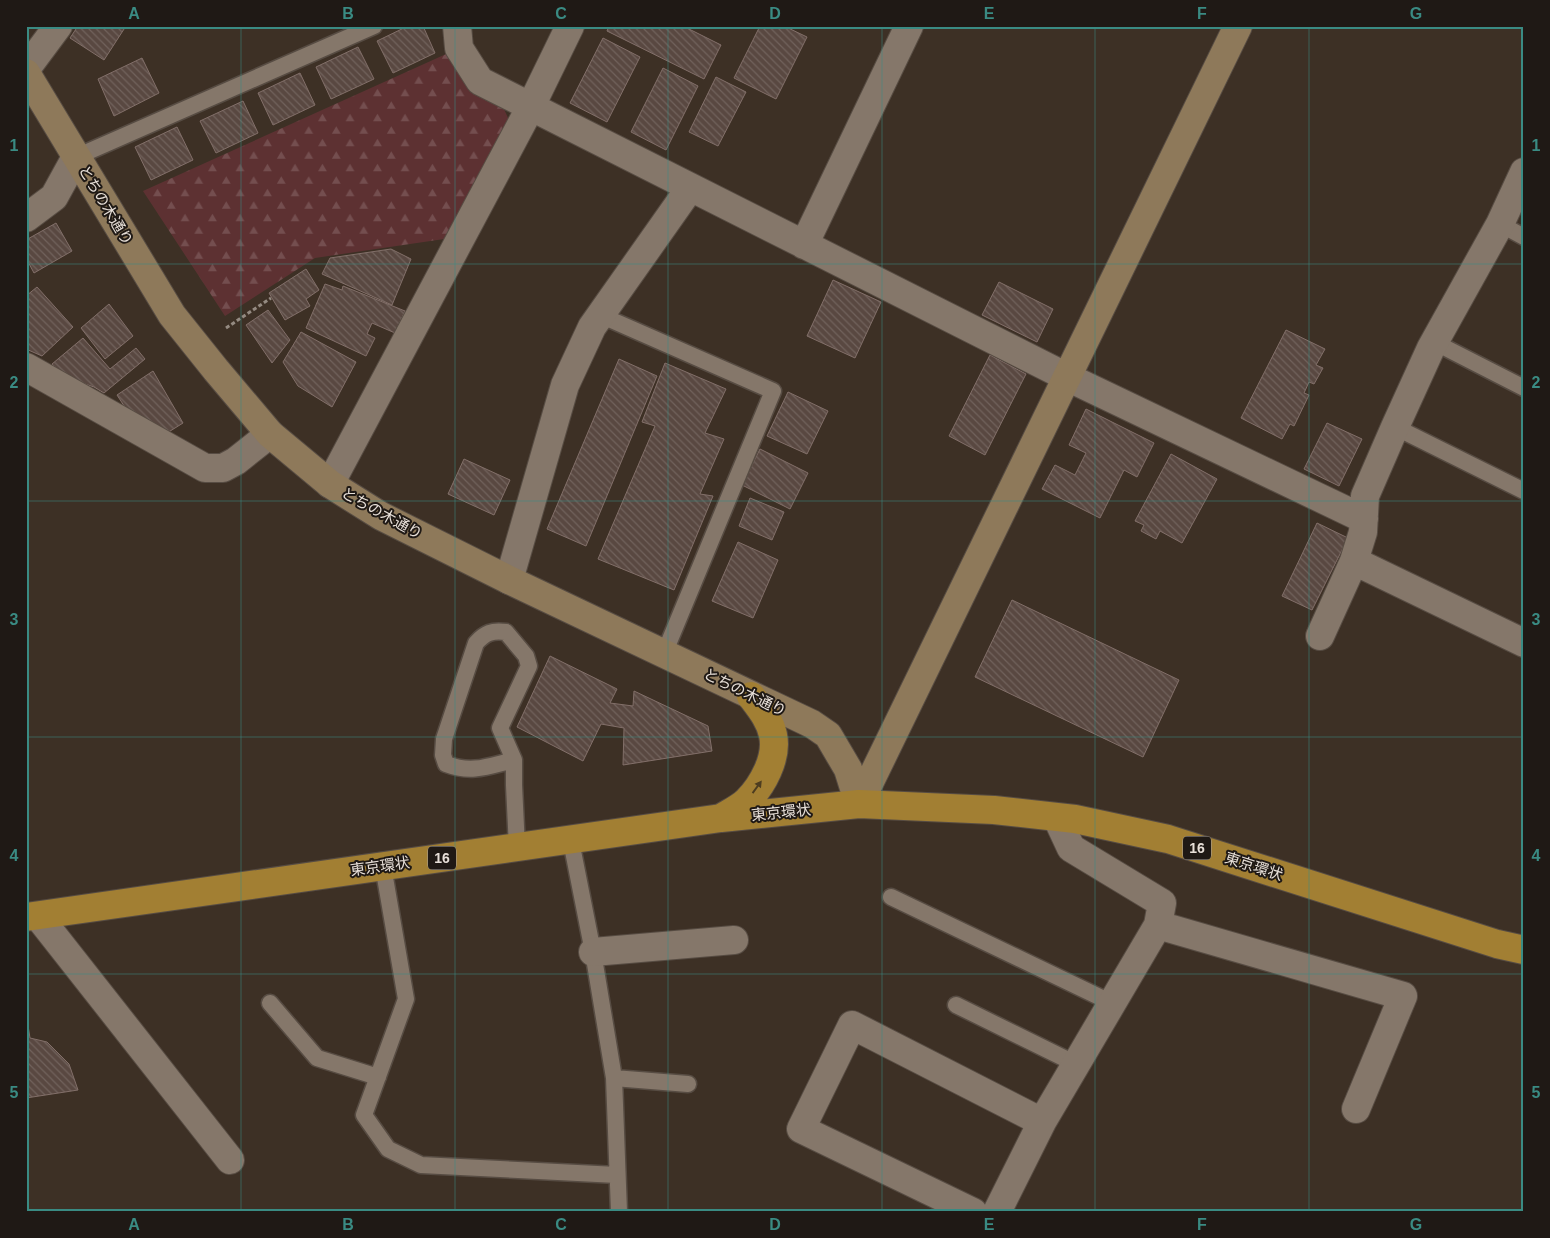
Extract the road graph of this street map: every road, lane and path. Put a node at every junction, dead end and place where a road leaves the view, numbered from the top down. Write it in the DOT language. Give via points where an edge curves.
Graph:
graph roads {
  1 [pos="58,26"];
  2 [pos="374,26"];
  3 [pos="456,26"];
  4 [pos="570,26"];
  5 [pos="909,26"];
  6 [pos="1238,26"];
  7 [pos="26,69"];
  8 [pos="26,73"];
  9 [pos="530,108"];
  10 [pos="76,157"];
  11 [pos="1524,172"];
  12 [pos="690,188"];
  13 [pos="26,218"];
  14 [pos="1500,224"];
  15 [pos="1524,237"];
  16 [pos="804,245"];
  17 [pos="271,298"];
  18 [pos="600,315"];
  19 [pos="226,328"];
  20 [pos="1434,342"];
  21 [pos="26,367"];
  22 [pos="1067,377"];
  23 [pos="1524,388"];
  24 [pos="1396,427"];
  25 [pos="270,434"];
  26 [pos="330,484"];
  27 [pos="1524,491"];
  28 [pos="1364,519"];
  29 [pos="1354,561"];
  30 [pos="509,580"];
  31 [pos="1320,636"];
  32 [pos="1524,644"];
  33 [pos="664,654"];
  34 [pos="751,696"];
  35 [pos="514,760"];
  36 [pos="859,804"];
  37 [pos="721,818"];
  38 [pos="1057,818"];
  39 [pos="571,841"];
  40 [pos="517,848"];
  41 [pos="383,866"];
  42 [pos="891,897"];
  43 [pos="32,916"];
  44 [pos="1158,925"];
  45 [pos="734,940"];
  46 [pos="1524,950"];
  47 [pos="593,952"];
  48 [pos="270,1003"];
  49 [pos="1112,1003"];
  50 [pos="956,1005"];
  51 [pos="1076,1064"];
  52 [pos="378,1077"];
  53 [pos="614,1078"];
  54 [pos="688,1084"];
  55 [pos="1356,1109"];
  56 [pos="1042,1122"];
  57 [pos="230,1160"];
  58 [pos="617,1175"];
  59 [pos="619,1212"];
  60 [pos="973,1212"];
  61 [pos="998,1212"];
  1 -- 7 [label="street"];
  2 -- 10 [label="lane"];
  3 -- 9 [label="street" via="459,48 480,81"];
  4 -- 9 [label="street"];
  5 -- 16 [label="street"];
  6 -- 22 [label="street"];
  8 -- 10 [label="street, とちの木通り"];
  9 -- 12 [label="street"];
  9 -- 26 [label="street"];
  10 -- 13 [label="street" via="54,198"];
  10 -- 25 [label="street, とちの木通り" via="172,315"];
  11 -- 14 [label="street"];
  12 -- 16 [label="street"];
  12 -- 18 [label="street"];
  14 -- 15 [label="lane"];
  14 -- 20 [label="street"];
  16 -- 22 [label="street"];
  17 -- 19 [label="path"];
  18 -- 30 [label="street" via="565,385"];
  18 -- 33 [label="lane" via="773,390"];
  20 -- 23 [label="lane"];
  20 -- 24 [label="street"];
  21 -- 25 [label="street" via="205,468 223,468"];
  22 -- 28 [label="street"];
  22 -- 36 [label="street"];
  24 -- 27 [label="lane"];
  24 -- 28 [label="street" via="1365,496"];
  25 -- 26 [label="street, とちの木通り"];
  26 -- 30 [label="street, とちの木通り" via="381,516"];
  28 -- 29 [label="street"];
  29 -- 31 [label="street"];
  29 -- 32 [label="street"];
  30 -- 33 [label="street, とちの木通り"];
  33 -- 34 [label="street, とちの木通り"];
  34 -- 36 [label="street, とちの木通り" via="812,724 828,735 848,769"];
  37 -- 34 [label="highway, 16, one-way" via="746,802 762,781 774,754 770,728"];
  35 -- 35 [label="lane" via="500,728 529,666 526,656 506,632 495,630 476,643 444,739 442,755 446,764 459,769 474,770"];
  35 -- 40 [label="lane"];
  36 -- 37 [label="highway, 東京環状 / 16"];
  36 -- 38 [label="highway, 東京環状 / 16" via="994,810"];
  37 -- 39 [label="highway, 東京環状 / 16"];
  38 -- 44 [label="street" via="1071,848 1162,903"];
  38 -- 46 [label="highway, 東京環状 / 16" via="1168,839"];
  39 -- 40 [label="highway, 東京環状 / 16"];
  39 -- 47 [label="lane"];
  40 -- 41 [label="highway, 東京環状 / 16"];
  41 -- 43 [label="highway, 東京環状 / 16"];
  41 -- 52 [label="lane" via="406,999"];
  42 -- 49 [label="lane"];
  43 -- 57 [label="street"];
  44 -- 49 [label="street"];
  44 -- 55 [label="street" via="1403,996"];
  45 -- 47 [label="street"];
  47 -- 53 [label="lane"];
  48 -- 52 [label="lane" via="317,1058"];
  49 -- 51 [label="street"];
  50 -- 51 [label="lane"];
  51 -- 56 [label="street"];
  52 -- 58 [label="lane" via="364,1115 388,1150 421,1165"];
  53 -- 54 [label="lane"];
  53 -- 58 [label="lane"];
  56 -- 60 [label="street" via="852,1025 801,1129"];
  56 -- 61 [label="street"];
  58 -- 59 [label="lane"];
}
